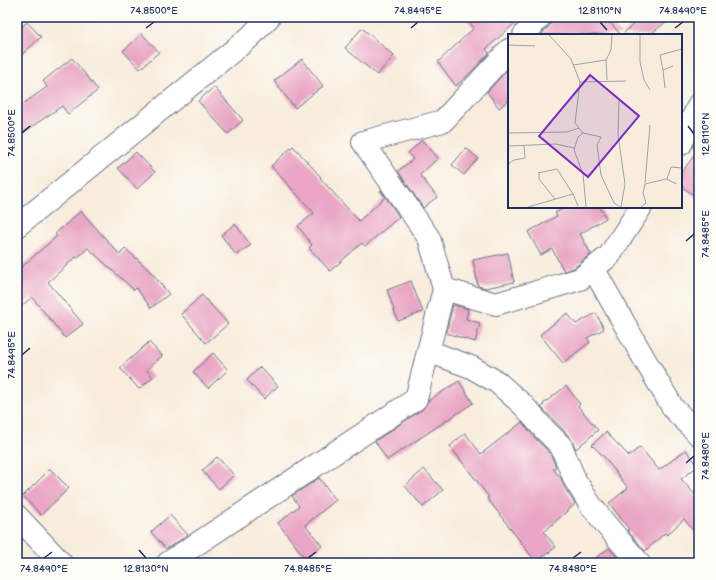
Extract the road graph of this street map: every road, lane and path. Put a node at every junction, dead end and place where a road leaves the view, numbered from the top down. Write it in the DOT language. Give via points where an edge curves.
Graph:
graph roads {
  1 [pos="269,17"];
  2 [pos="540,17"];
  3 [pos="525,34"];
  4 [pos="508,51"];
  5 [pos="699,104"];
  6 [pos="682,142"];
  7 [pos="640,208"];
  8 [pos="17,226"];
  9 [pos="593,268"];
  10 [pos="444,289"];
  11 [pos="428,351"];
  12 [pos="699,436"];
  13 [pos="17,516"];
  14 [pos="61,563"];
  15 [pos="168,563"];
  16 [pos="639,563"];
  1 -- 8 [label="street" via="250,37"];
  2 -- 3 [label="street"];
  4 -- 10 [label="street" via="443,121 363,142 429,238"];
  5 -- 6 [label="street"];
  7 -- 9 [label="street" via="609,256"];
  9 -- 10 [label="street" via="580,279 496,304"];
  9 -- 12 [label="street" via="673,408"];
  10 -- 11 [label="street"];
  11 -- 15 [label="street" via="416,399"];
  11 -- 16 [label="street" via="471,367 497,382 523,405 561,446 575,480 590,504"];
  13 -- 14 [label="street"];
}
